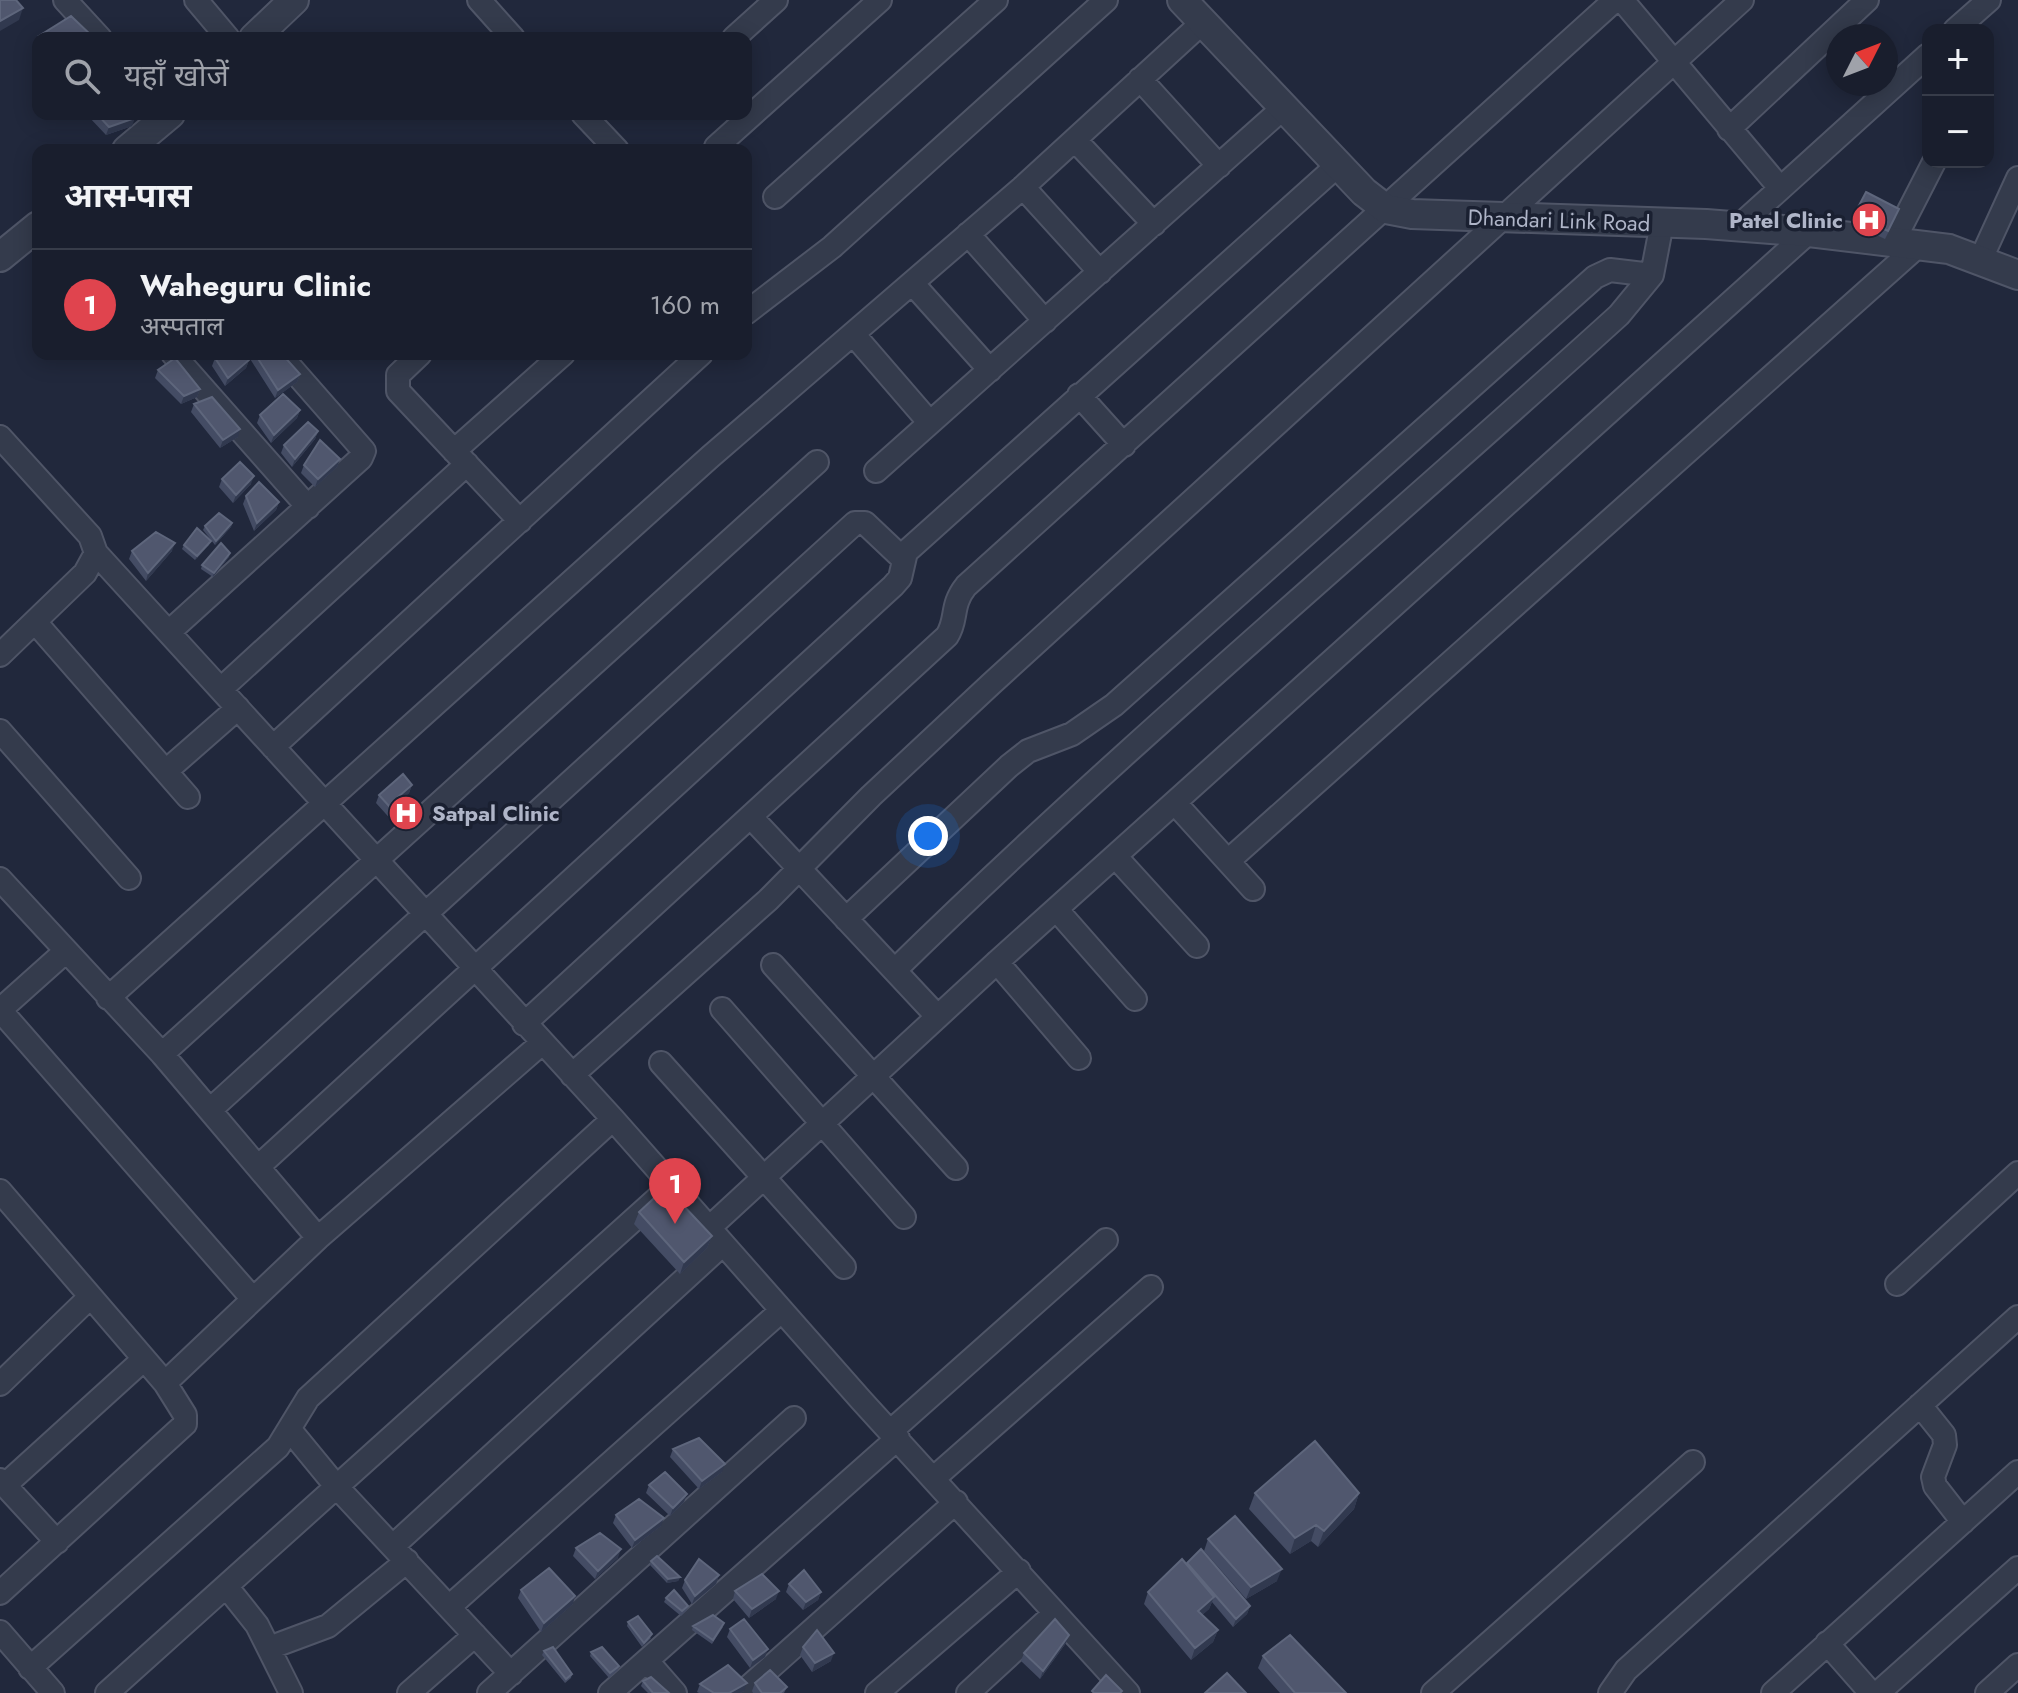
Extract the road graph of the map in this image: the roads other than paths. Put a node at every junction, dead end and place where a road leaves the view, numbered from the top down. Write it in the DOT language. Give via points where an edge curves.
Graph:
graph roads {
  1 [pos="65,0"];
  2 [pos="196,0"];
  3 [pos="294,0"];
  4 [pos="479,0"];
  5 [pos="776,0"];
  6 [pos="880,0"];
  7 [pos="996,0"];
  8 [pos="1106,0"];
  9 [pos="1182,0"];
  10 [pos="1615,0"];
  11 [pos="1622,0"];
  12 [pos="1742,0"];
  13 [pos="1867,0"];
  14 [pos="1989,0"];
  15 [pos="1203,22"];
  16 [pos="1962,24"];
  17 [pos="94,32"];
  18 [pos="223,32"];
  19 [pos="260,32"];
  20 [pos="508,32"];
  21 [pos="741,32"];
  22 [pos="1922,60"];
  23 [pos="1674,63"];
  24 [pos="1140,79"];
  25 [pos="1282,109"];
  26 [pos="752,115"];
  27 [pos="163,120"];
  28 [pos="589,120"];
  29 [pos="746,120"];
  30 [pos="1729,129"];
  31 [pos="1075,140"];
  32 [pos="134,144"];
  33 [pos="611,144"];
  34 [pos="719,144"];
  35 [pos="1338,165"];
  36 [pos="1219,166"];
  37 [pos="1932,168"];
  38 [pos="2018,178"];
  39 [pos="1023,187"];
  40 [pos="1780,188"];
  41 [pos="775,197"];
  42 [pos="1386,209"];
  43 [pos="1506,218"];
  44 [pos="1662,223"];
  45 [pos="1154,224"];
  46 [pos="1738,227"];
  47 [pos="32,231"];
  48 [pos="1809,232"];
  49 [pos="968,234"];
  50 [pos="1906,243"];
  51 [pos="0,257"];
  52 [pos="1980,261"];
  53 [pos="1100,272"];
  54 [pos="1652,275"];
  55 [pos="2018,275"];
  56 [pos="913,284"];
  57 [pos="752,302"];
  58 [pos="1045,321"];
  59 [pos="854,335"];
  60 [pos="178,360"];
  61 [pos="284,360"];
  62 [pos="414,360"];
  63 [pos="557,360"];
  64 [pos="694,360"];
  65 [pos="990,370"];
  66 [pos="1079,395"];
  67 [pos="930,423"];
  68 [pos="0,437"];
  69 [pos="1124,445"];
  70 [pos="460,458"];
  71 [pos="817,462"];
  72 [pos="876,471"];
  73 [pos="308,507"];
  74 [pos="520,521"];
  75 [pos="96,553"];
  76 [pos="902,558"];
  77 [pos="36,623"];
  78 [pos="170,631"];
  79 [pos="0,655"];
  80 [pos="221,689"];
  81 [pos="238,708"];
  82 [pos="0,731"];
  83 [pos="273,747"];
  84 [pos="166,771"];
  85 [pos="188,797"];
  86 [pos="325,803"];
  87 [pos="1175,803"];
  88 [pos="751,817"];
  89 [pos="1115,856"];
  90 [pos="376,858"];
  91 [pos="1228,861"];
  92 [pos="798,871"];
  93 [pos="129,878"];
  94 [pos="0,879"];
  95 [pos="1253,889"];
  96 [pos="1056,909"];
  97 [pos="423,913"];
  98 [pos="846,919"];
  99 [pos="1197,946"];
  100 [pos="66,951"];
  101 [pos="997,962"];
  102 [pos="773,965"];
  103 [pos="895,970"];
  104 [pos="476,971"];
  105 [pos="108,998"];
  106 [pos="1135,999"];
  107 [pos="722,1009"];
  108 [pos="0,1010"];
  109 [pos="937,1016"];
  110 [pos="524,1024"];
  111 [pos="542,1043"];
  112 [pos="162,1054"];
  113 [pos="1079,1058"];
  114 [pos="661,1063"];
  115 [pos="572,1075"];
  116 [pos="872,1076"];
  117 [pos="210,1110"];
  118 [pos="613,1119"];
  119 [pos="821,1124"];
  120 [pos="259,1166"];
  121 [pos="956,1168"];
  122 [pos="2018,1173"];
  123 [pos="764,1177"];
  124 [pos="670,1187"];
  125 [pos="0,1191"];
  126 [pos="904,1217"];
  127 [pos="716,1236"];
  128 [pos="318,1238"];
  129 [pos="1106,1240"];
  130 [pos="844,1267"];
  131 [pos="1897,1284"];
  132 [pos="1151,1287"];
  133 [pos="89,1298"];
  134 [pos="252,1298"];
  135 [pos="781,1311"];
  136 [pos="2018,1317"];
  137 [pos="144,1359"];
  138 [pos="165,1383"];
  139 [pos="0,1384"];
  140 [pos="1920,1405"];
  141 [pos="794,1418"];
  142 [pos="290,1430"];
  143 [pos="894,1434"];
  144 [pos="1693,1462"];
  145 [pos="2018,1472"];
  146 [pos="934,1478"];
  147 [pos="2,1482"];
  148 [pos="336,1486"];
  149 [pos="956,1502"];
  150 [pos="1963,1522"];
  151 [pos="57,1542"];
  152 [pos="400,1554"];
  153 [pos="2018,1568"];
  154 [pos="1019,1571"];
  155 [pos="226,1586"];
  156 [pos="0,1593"];
  157 [pos="449,1607"];
  158 [pos="1055,1613"];
  159 [pos="0,1632"];
  160 [pos="475,1635"];
  161 [pos="1827,1643"];
  162 [pos="269,1648"];
  163 [pos="647,1661"];
  164 [pos="2018,1665"];
  165 [pos="30,1668"];
  166 [pos="511,1674"];
  167 [pos="744,1691"];
  168 [pos="53,1693"];
  169 [pos="107,1693"];
  170 [pos="291,1693"];
  171 [pos="409,1693"];
  172 [pos="489,1693"];
  173 [pos="610,1693"];
  174 [pos="675,1693"];
  175 [pos="877,1693"];
  176 [pos="968,1693"];
  177 [pos="1128,1693"];
  178 [pos="1433,1693"];
  179 [pos="1610,1693"];
  180 [pos="1773,1693"];
  181 [pos="1871,1693"];
  182 [pos="1878,1693"];
  183 [pos="1987,1693"];
  1 -- 17 [label="street"];
  2 -- 18 [label="street"];
  3 -- 19 [label="street"];
  4 -- 20 [label="street"];
  5 -- 21 [label="street"];
  6 -- 26 [label="street"];
  7 -- 41 [label="street"];
  8 -- 57 [label="street" via="832,247"];
  9 -- 15 [label="street"];
  10 -- 42 [label="street"];
  11 -- 23 [label="street"];
  12 -- 23 [label="street"];
  13 -- 30 [label="street"];
  14 -- 16 [label="street"];
  15 -- 24 [label="street"];
  15 -- 25 [label="street"];
  22 -- 40 [label="street"];
  23 -- 30 [label="street"];
  23 -- 43 [label="street"];
  24 -- 31 [label="street"];
  24 -- 36 [label="street"];
  25 -- 35 [label="street"];
  25 -- 36 [label="street"];
  27 -- 32 [label="street"];
  28 -- 33 [label="street"];
  29 -- 34 [label="street"];
  30 -- 40 [label="street"];
  31 -- 39 [label="street"];
  31 -- 45 [label="street"];
  35 -- 42 [label="street"];
  35 -- 66 [label="street"];
  36 -- 45 [label="street"];
  37 -- 50 [label="street"];
  38 -- 52 [label="street"];
  39 -- 49 [label="street"];
  39 -- 53 [label="street"];
  40 -- 46 [label="street"];
  42 -- 43 [label="street, Dhandari Link Road"];
  42 -- 69 [label="street"];
  43 -- 44 [label="street, Dhandari Link Road"];
  43 -- 92 [label="street" via="1002,674"];
  44 -- 46 [label="street, Dhandari Link Road"];
  44 -- 54 [label="street"];
  45 -- 53 [label="street"];
  46 -- 48 [label="street, Dhandari Link Road"];
  47 -- 51 [label="street"];
  48 -- 50 [label="street, Dhandari Link Road"];
  48 -- 87 [label="street"];
  49 -- 56 [label="street"];
  49 -- 58 [label="street"];
  50 -- 52 [label="street, Dhandari Link Road" via="1949,249"];
  50 -- 91 [label="street"];
  52 -- 55 [label="street, Dhandari Link Road"];
  53 -- 58 [label="street"];
  54 -- 98 [label="street" via="1610,270 1595,277 1114,705 1009,766"];
  54 -- 103 [label="street" via="1619,315 1197,690"];
  56 -- 59 [label="street"];
  56 -- 65 [label="street"];
  58 -- 65 [label="street"];
  59 -- 67 [label="street"];
  59 -- 86 [label="street" via="720,447"];
  60 -- 73 [label="street"];
  61 -- 73 [label="street" via="364,451"];
  62 -- 70 [label="street" via="398,375 398,391"];
  63 -- 70 [label="street"];
  64 -- 74 [label="street"];
  65 -- 67 [label="street"];
  66 -- 69 [label="street"];
  66 -- 76 [label="street"];
  67 -- 72 [label="street"];
  68 -- 75 [label="street" via="90,536"];
  69 -- 88 [label="street" via="966,586 955,601 947,636"];
  70 -- 74 [label="street"];
  70 -- 80 [label="street"];
  71 -- 90 [label="street"];
  73 -- 78 [label="street"];
  74 -- 83 [label="street"];
  75 -- 77 [label="street" via="85,573"];
  75 -- 78 [label="street"];
  76 -- 97 [label="street" via="865,523 855,523"];
  76 -- 104 [label="street" via="900,578 893,586"];
  77 -- 79 [label="street"];
  77 -- 84 [label="street"];
  78 -- 80 [label="street"];
  80 -- 81 [label="street"];
  81 -- 83 [label="street"];
  81 -- 84 [label="street"];
  82 -- 93 [label="street"];
  83 -- 86 [label="street"];
  84 -- 85 [label="street"];
  86 -- 90 [label="street"];
  86 -- 105 [label="street"];
  87 -- 89 [label="street"];
  87 -- 91 [label="street"];
  88 -- 92 [label="street"];
  88 -- 110 [label="street"];
  89 -- 96 [label="street"];
  89 -- 99 [label="street"];
  90 -- 97 [label="street"];
  90 -- 112 [label="street"];
  91 -- 95 [label="street"];
  92 -- 98 [label="street"];
  92 -- 115 [label="street"];
  94 -- 100 [label="street"];
  96 -- 101 [label="street"];
  96 -- 106 [label="street"];
  97 -- 104 [label="street"];
  97 -- 117 [label="street"];
  98 -- 103 [label="street"];
  100 -- 105 [label="street"];
  100 -- 108 [label="street"];
  101 -- 109 [label="street"];
  101 -- 113 [label="street"];
  102 -- 116 [label="street"];
  103 -- 109 [label="street"];
  104 -- 110 [label="street"];
  104 -- 120 [label="street"];
  105 -- 112 [label="street"];
  107 -- 119 [label="street"];
  108 -- 134 [label="street"];
  109 -- 116 [label="street"];
  110 -- 111 [label="street"];
  111 -- 115 [label="street"];
  111 -- 128 [label="street"];
  112 -- 117 [label="street"];
  114 -- 123 [label="street"];
  115 -- 118 [label="street"];
  116 -- 119 [label="street"];
  116 -- 121 [label="street"];
  117 -- 120 [label="street"];
  118 -- 124 [label="street"];
  118 -- 142 [label="street" via="308,1398"];
  119 -- 123 [label="street"];
  119 -- 126 [label="street"];
  120 -- 128 [label="street"];
  122 -- 131 [label="street"];
  123 -- 127 [label="street"];
  123 -- 130 [label="street"];
  124 -- 127 [label="street"];
  124 -- 148 [label="street"];
  125 -- 133 [label="street"];
  127 -- 135 [label="street"];
  127 -- 152 [label="street"];
  128 -- 134 [label="street"];
  129 -- 143 [label="street"];
  132 -- 146 [label="street"];
  133 -- 137 [label="street"];
  133 -- 139 [label="street"];
  134 -- 138 [label="street"];
  135 -- 143 [label="street"];
  135 -- 157 [label="street"];
  136 -- 140 [label="street"];
  137 -- 138 [label="street"];
  137 -- 147 [label="street"];
  138 -- 151 [label="street" via="185,1415 181,1431"];
  140 -- 150 [label="street" via="1944,1435 1935,1486"];
  140 -- 179 [label="street" via="1626,1670"];
  141 -- 166 [label="street"];
  142 -- 148 [label="street"];
  142 -- 165 [label="street" via="278,1447"];
  143 -- 146 [label="street"];
  143 -- 163 [label="street"];
  144 -- 178 [label="street"];
  145 -- 150 [label="street"];
  146 -- 149 [label="street"];
  147 -- 151 [label="street"];
  148 -- 152 [label="street"];
  148 -- 155 [label="street"];
  149 -- 154 [label="street"];
  149 -- 167 [label="street"];
  150 -- 161 [label="street"];
  151 -- 156 [label="street"];
  152 -- 157 [label="street"];
  152 -- 162 [label="street" via="328,1626"];
  153 -- 182 [label="street"];
  154 -- 158 [label="street"];
  154 -- 175 [label="street"];
  155 -- 162 [label="street" via="252,1615"];
  155 -- 169 [label="street"];
  157 -- 160 [label="street"];
  158 -- 176 [label="street"];
  158 -- 177 [label="street"];
  159 -- 165 [label="street"];
  160 -- 166 [label="street"];
  160 -- 171 [label="street"];
  161 -- 180 [label="street"];
  161 -- 181 [label="street"];
  162 -- 170 [label="street"];
  163 -- 173 [label="street"];
  163 -- 174 [label="street"];
  164 -- 183 [label="street"];
  165 -- 168 [label="street"];
  166 -- 172 [label="street"];
}
